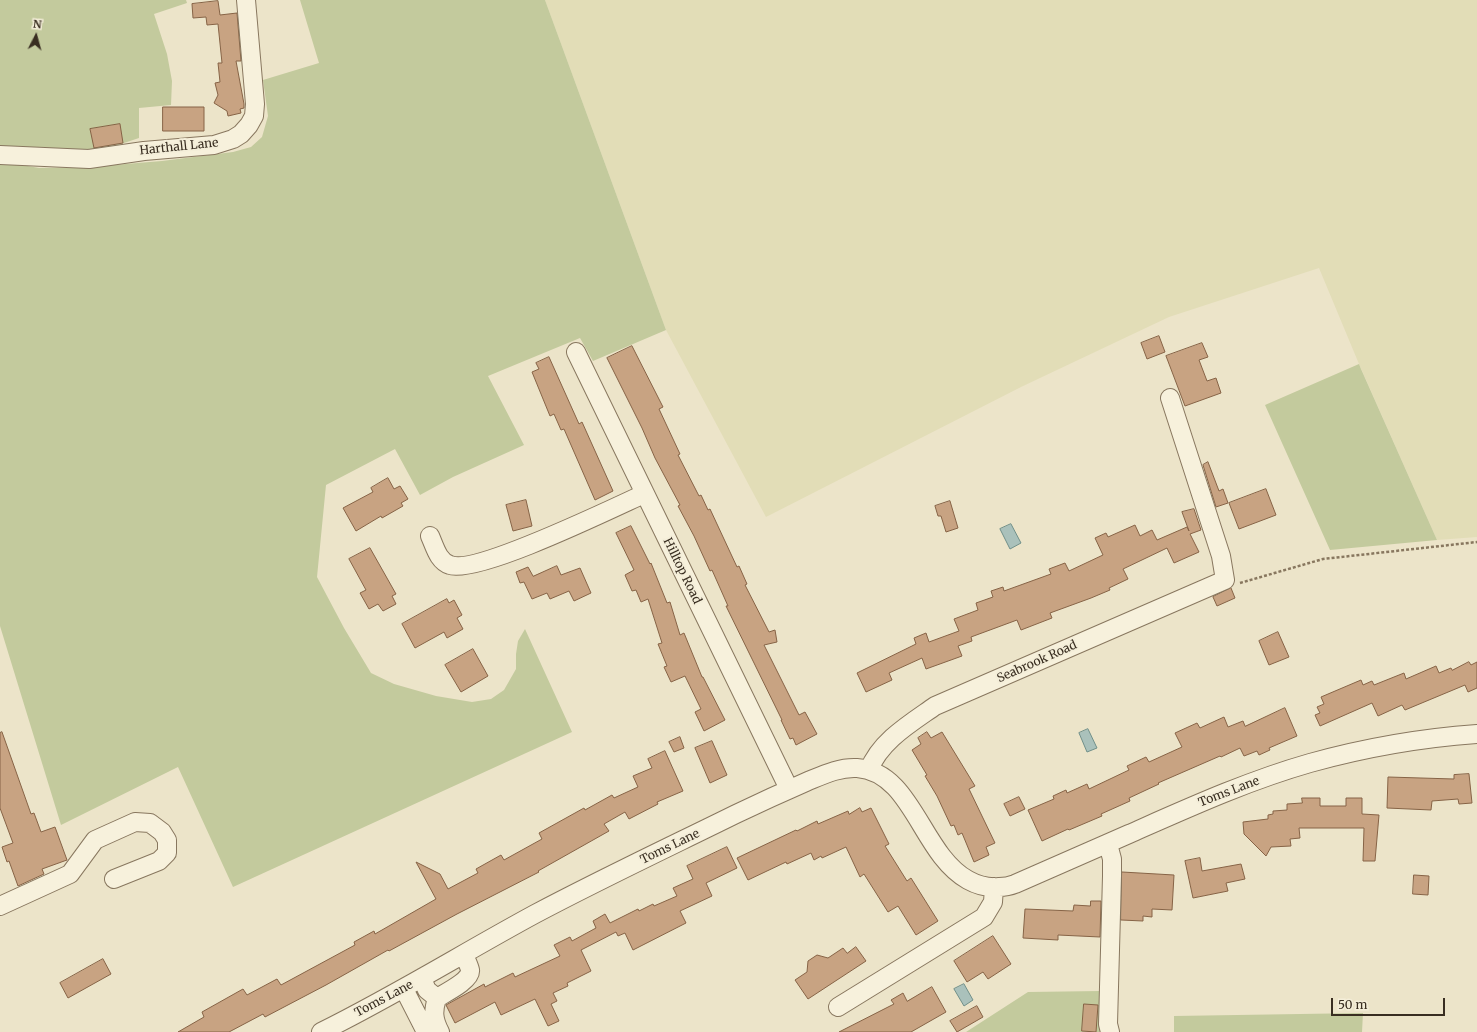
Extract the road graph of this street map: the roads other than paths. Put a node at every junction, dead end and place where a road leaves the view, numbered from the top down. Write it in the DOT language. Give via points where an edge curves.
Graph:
graph roads {
  1 [pos="246,0"];
  2 [pos="0,155"];
  3 [pos="576,352"];
  4 [pos="1170,398"];
  5 [pos="644,494"];
  6 [pos="430,536"];
  7 [pos="1477,734"];
  8 [pos="869,770"];
  9 [pos="789,789"];
  10 [pos="1108,844"];
  11 [pos="114,879"];
  12 [pos="994,887"];
  13 [pos="0,906"];
  14 [pos="464,955"];
  15 [pos="422,979"];
  16 [pos="404,989"];
  17 [pos="437,998"];
  18 [pos="838,1007"];
  19 [pos="321,1032"];
  20 [pos="426,1032"];
  21 [pos="440,1032"];
  22 [pos="1110,1032"];
  1 -- 2 [label="street, Harthall Lane" via="254,116 249,125 233,140 214,145 89,159"];
  3 -- 5 [label="street, Hilltop Road"];
  4 -- 8 [label="street, Seabrook Road" via="1221,556 1225,580 936,706 912,722 882,748"];
  5 -- 6 [label="street" via="519,550 474,564 451,566 442,561"];
  5 -- 9 [label="street, Hilltop Road"];
  7 -- 10 [label="street, Toms Lane" via="1433,738 1351,753 1309,764 1192,806"];
  8 -- 9 [label="street, Toms Lane" via="839,770"];
  8 -- 12 [label="street, Toms Lane" via="885,777 901,792 932,844 954,872 971,882"];
  9 -- 14 [label="street, Toms Lane" via="535,914"];
  10 -- 12 [label="street, Toms Lane" via="1015,884"];
  10 -- 22 [label="street" via="1112,859 1108,1024"];
  11 -- 13 [label="street" via="159,861 167,853 167,840 162,832 150,823 135,822 96,840 70,874"];
  12 -- 18 [label="street" via="993,902 984,917"];
  14 -- 15 [label="street, Toms Lane"];
  14 -- 17 [label="street" via="470,971 469,976"];
  15 -- 16 [label="street, Toms Lane"];
  15 -- 17 [label="street" via="428,990"];
  16 -- 19 [label="street, Toms Lane"];
  16 -- 20 [label="street"];
  17 -- 21 [label="street" via="433,1014"];
}
